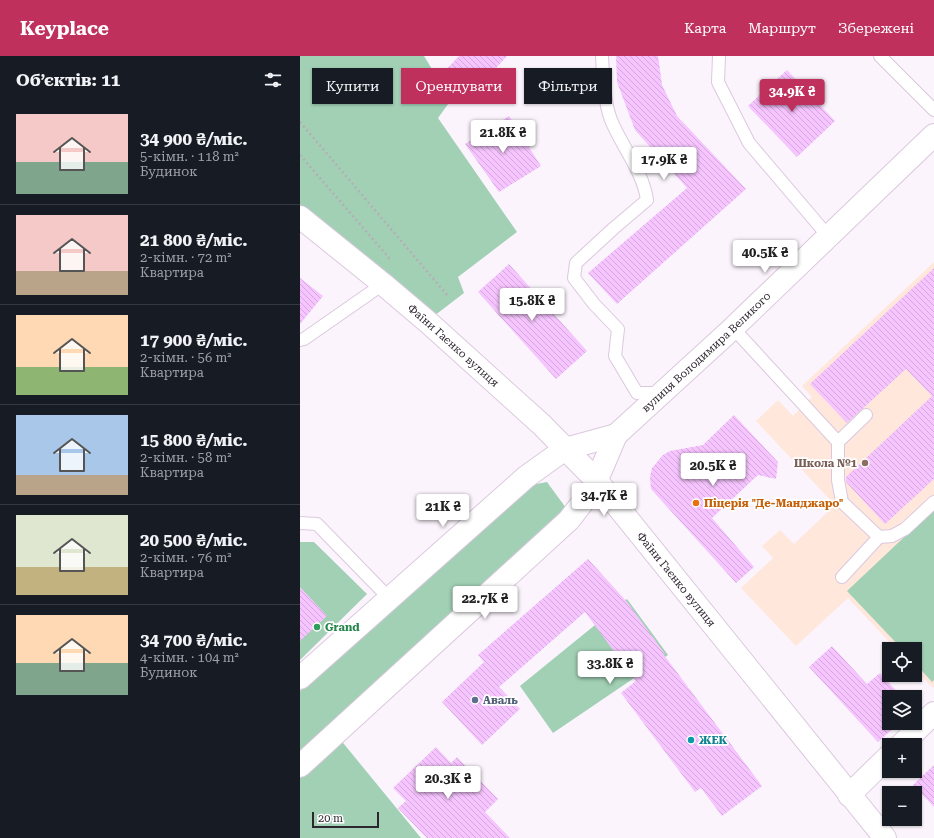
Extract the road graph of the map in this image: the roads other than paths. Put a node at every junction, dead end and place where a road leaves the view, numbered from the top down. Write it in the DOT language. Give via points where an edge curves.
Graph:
graph roads {
  1 [pos="602,56"];
  2 [pos="719,56"];
  3 [pos="880,56"];
  4 [pos="934,110"];
  5 [pos="934,135"];
  6 [pos="300,217"];
  7 [pos="828,236"];
  8 [pos="382,284"];
  9 [pos="733,328"];
  10 [pos="300,340"];
  11 [pos="661,393"];
  12 [pos="866,415"];
  13 [pos="616,435"];
  14 [pos="838,442"];
  15 [pos="565,449"];
  16 [pos="597,481"];
  17 [pos="934,502"];
  18 [pos="300,523"];
  19 [pos="879,538"];
  20 [pos="842,577"];
  21 [pos="390,598"];
  22 [pos="300,678"];
  23 [pos="934,713"];
  24 [pos="908,738"];
  25 [pos="882,763"];
  26 [pos="300,766"];
  27 [pos="849,795"];
  28 [pos="884,838"];
  1 -- 11 [label="lane" via="610,118 645,187 647,200 576,263 574,278 618,329 615,356 637,393"];
  2 -- 7 [label="lane" via="718,82 748,143"];
  3 -- 4 [label="lane"];
  5 -- 7 [label="street, вулиця Володимира Великого"];
  6 -- 8 [label="street, Фаїни Гаєнко вулиця"];
  7 -- 9 [label="street, вулиця Володимира Великого"];
  8 -- 10 [label="lane"];
  8 -- 15 [label="street, Фаїни Гаєнко вулиця" via="463,354"];
  9 -- 11 [label="street, вулиця Володимира Великого"];
  9 -- 14 [label="lane"];
  11 -- 13 [label="street, вулиця Володимира Великого"];
  12 -- 14 [label="lane"];
  13 -- 15 [label="street, вулиця Володимира Великого"];
  13 -- 16 [label="street, вулиця Володимира Великого"];
  14 -- 19 [label="lane" via="838,480 842,502"];
  15 -- 16 [label="street, Фаїни Гаєнко вулиця"];
  15 -- 21 [label="street, вулиця Володимира Великого" via="526,477"];
  16 -- 26 [label="street, вулиця Володимира Великого" via="568,520"];
  16 -- 27 [label="street, Фаїни Гаєнко вулиця"];
  17 -- 19 [label="lane" via="905,528 892,536"];
  18 -- 21 [label="lane" via="318,524"];
  19 -- 20 [label="lane"];
  21 -- 22 [label="street, вулиця Володимира Великого"];
  23 -- 24 [label="street"];
  25 -- 27 [label="street"];
  27 -- 28 [label="street, Фаїни Гаєнко вулиця"];
}
